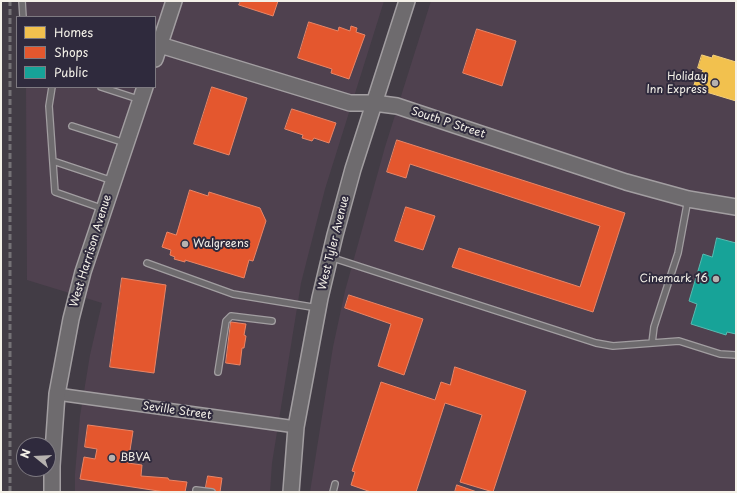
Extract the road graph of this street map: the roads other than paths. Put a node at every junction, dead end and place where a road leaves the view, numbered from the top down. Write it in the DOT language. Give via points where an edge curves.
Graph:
graph roads {
  1 [pos="22,1"];
  2 [pos="174,1"];
  3 [pos="406,1"];
  4 [pos="22,16"];
  5 [pos="157,52"];
  6 [pos="52,88"];
  7 [pos="110,88"];
  8 [pos="143,94"];
  9 [pos="374,103"];
  10 [pos="72,126"];
  11 [pos="126,144"];
  12 [pos="53,161"];
  13 [pos="114,181"];
  14 [pos="688,199"];
  15 [pos="736,207"];
  16 [pos="104,210"];
  17 [pos="330,257"];
  18 [pos="147,263"];
  19 [pos="319,308"];
  20 [pos="272,321"];
  21 [pos="652,343"];
  22 [pos="736,356"];
  23 [pos="218,372"];
  24 [pos="57,394"];
  25 [pos="296,427"];
  26 [pos="335,484"];
  27 [pos="196,490"];
  28 [pos="52,492"];
  29 [pos="212,492"];
  30 [pos="291,492"];
  31 [pos="333,492"];
  1 -- 4 [label="lane"];
  2 -- 5 [label="main road"];
  3 -- 9 [label="main road, West Tyler Avenue"];
  5 -- 9 [label="main road, South P Street" via="350,103"];
  6 -- 12 [label="lane" via="49,106"];
  7 -- 8 [label="lane"];
  8 -- 11 [label="main road, West Harrison Avenue"];
  9 -- 14 [label="main road, South P Street" via="397,106 626,182"];
  9 -- 17 [label="main road, West Tyler Avenue" via="353,169"];
  10 -- 11 [label="lane"];
  11 -- 13 [label="main road, West Harrison Avenue"];
  12 -- 13 [label="lane"];
  12 -- 16 [label="lane" via="55,192"];
  13 -- 16 [label="main road, West Harrison Avenue"];
  14 -- 15 [label="main road, South P Street"];
  14 -- 21 [label="lane" via="678,253 654,327"];
  16 -- 24 [label="main road, West Harrison Avenue" via="83,272"];
  17 -- 19 [label="main road, West Tyler Avenue"];
  17 -- 21 [label="lane" via="596,343 613,346"];
  18 -- 19 [label="lane" via="233,294"];
  19 -- 25 [label="main road, West Tyler Avenue"];
  20 -- 23 [label="lane" via="231,316 226,321"];
  21 -- 22 [label="lane" via="679,342"];
  24 -- 25 [label="street, Seville Street"];
  24 -- 28 [label="main road, West Harrison Avenue"];
  25 -- 30 [label="main road, West Tyler Avenue"];
  26 -- 31 [label="lane"];
  27 -- 29 [label="lane"];
}
